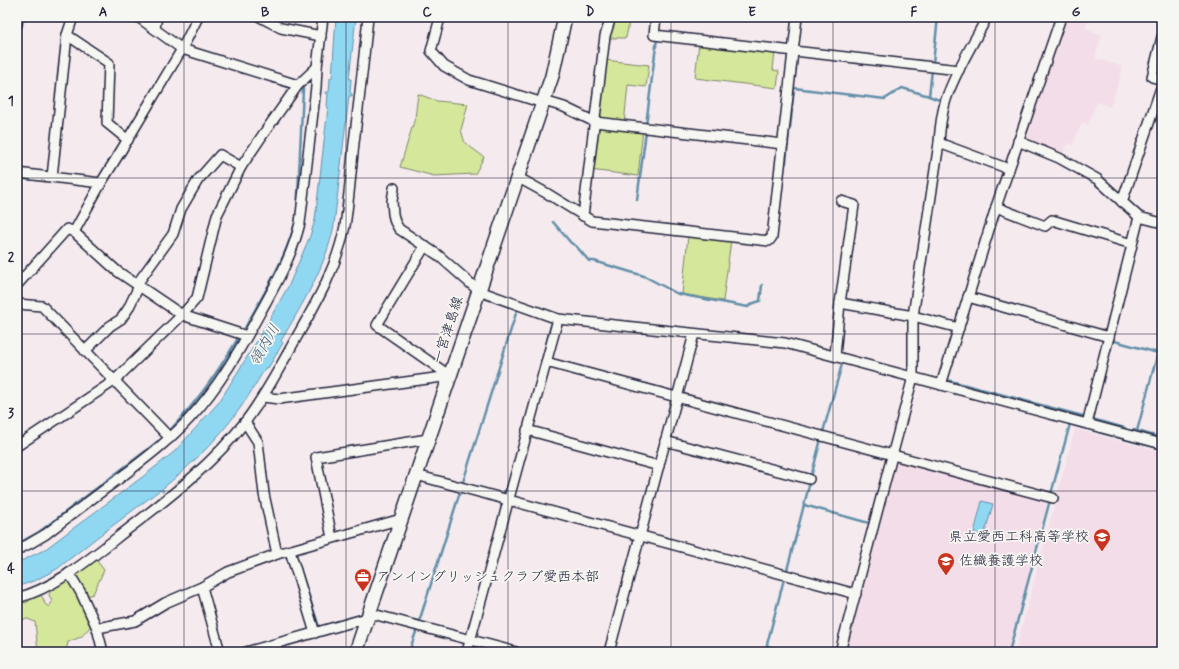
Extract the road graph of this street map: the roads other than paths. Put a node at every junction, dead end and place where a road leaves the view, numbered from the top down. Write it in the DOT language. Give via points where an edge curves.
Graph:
graph roads {
  1 [pos="18,17"];
  2 [pos="73,17"];
  3 [pos="138,17"];
  4 [pos="157,17"];
  5 [pos="198,17"];
  6 [pos="260,17"];
  7 [pos="323,17"];
  8 [pos="368,17"];
  9 [pos="437,17"];
  10 [pos="565,17"];
  11 [pos="611,17"];
  12 [pos="656,17"];
  13 [pos="797,17"];
  14 [pos="987,17"];
  15 [pos="1061,17"];
  16 [pos="17,25"];
  17 [pos="155,28"];
  18 [pos="67,35"];
  19 [pos="321,36"];
  20 [pos="1162,37"];
  21 [pos="182,49"];
  22 [pos="794,51"];
  23 [pos="317,67"];
  24 [pos="959,70"];
  25 [pos="1162,79"];
  26 [pos="298,85"];
  27 [pos="1162,85"];
  28 [pos="543,102"];
  29 [pos="595,122"];
  30 [pos="128,140"];
  31 [pos="1018,141"];
  32 [pos="939,143"];
  33 [pos="783,144"];
  34 [pos="241,167"];
  35 [pos="1009,169"];
  36 [pos="17,173"];
  37 [pos="52,177"];
  38 [pos="517,177"];
  39 [pos="101,183"];
  40 [pos="394,188"];
  41 [pos="842,201"];
  42 [pos="1122,202"];
  43 [pos="996,207"];
  44 [pos="583,216"];
  45 [pos="1139,217"];
  46 [pos="1162,223"];
  47 [pos="74,232"];
  48 [pos="1132,244"];
  49 [pos="424,246"];
  50 [pos="17,285"];
  51 [pos="138,285"];
  52 [pos="479,290"];
  53 [pos="968,297"];
  54 [pos="840,303"];
  55 [pos="17,304"];
  56 [pos="182,315"];
  57 [pos="913,316"];
  58 [pos="558,319"];
  59 [pos="959,328"];
  60 [pos="694,334"];
  61 [pos="247,336"];
  62 [pos="1109,337"];
  63 [pos="85,350"];
  64 [pos="835,356"];
  65 [pos="546,362"];
  66 [pos="450,376"];
  67 [pos="913,377"];
  68 [pos="114,380"];
  69 [pos="941,385"];
  70 [pos="263,396"];
  71 [pos="677,397"];
  72 [pos="245,422"];
  73 [pos="1087,424"];
  74 [pos="527,430"];
  75 [pos="170,438"];
  76 [pos="428,439"];
  77 [pos="666,441"];
  78 [pos="1162,444"];
  79 [pos="17,446"];
  80 [pos="892,455"];
  81 [pos="659,466"];
  82 [pos="416,476"];
  83 [pos="809,479"];
  84 [pos="1053,498"];
  85 [pos="508,500"];
  86 [pos="401,518"];
  87 [pos="640,536"];
  88 [pos="332,538"];
  89 [pos="17,550"];
  90 [pos="290,551"];
  91 [pos="277,554"];
  92 [pos="69,573"];
  93 [pos="202,587"];
  94 [pos="856,594"];
  95 [pos="17,598"];
  96 [pos="368,615"];
  97 [pos="97,628"];
  98 [pos="315,633"];
  99 [pos="470,640"];
  100 [pos="103,652"];
  101 [pos="220,652"];
  102 [pos="246,652"];
  103 [pos="356,652"];
  104 [pos="467,652"];
  105 [pos="516,652"];
  106 [pos="609,652"];
  107 [pos="840,652"];
  1 -- 16 [label="street"];
  2 -- 18 [label="street"];
  3 -- 17 [label="street"];
  4 -- 17 [label="street"];
  5 -- 21 [label="street"];
  6 -- 19 [label="street" via="281,28"];
  7 -- 19 [label="street"];
  8 -- 70 [label="street" via="341,242 322,293"];
  9 -- 28 [label="street" via="440,18 431,51 444,66 469,80"];
  10 -- 28 [label="main road, 一宮津島線" via="552,76"];
  11 -- 29 [label="street" via="605,36"];
  12 -- 22 [label="street" via="654,35"];
  13 -- 22 [label="street"];
  14 -- 24 [label="street"];
  15 -- 31 [label="street"];
  17 -- 21 [label="street"];
  18 -- 30 [label="street" via="109,63 107,123"];
  18 -- 37 [label="street"];
  19 -- 23 [label="street"];
  20 -- 25 [label="street" via="1152,77"];
  21 -- 26 [label="street"];
  21 -- 30 [label="street"];
  22 -- 24 [label="street"];
  22 -- 33 [label="street"];
  23 -- 26 [label="street"];
  23 -- 61 [label="street" via="296,241 286,266"];
  24 -- 32 [label="street" via="947,95"];
  26 -- 34 [label="street"];
  27 -- 42 [label="street"];
  28 -- 29 [label="street" via="564,106"];
  28 -- 38 [label="main road, 一宮津島線"];
  29 -- 33 [label="street"];
  29 -- 44 [label="street"];
  30 -- 39 [label="street"];
  31 -- 35 [label="street"];
  31 -- 42 [label="street" via="1059,158 1097,179"];
  32 -- 35 [label="street"];
  32 -- 57 [label="street"];
  33 -- 44 [label="street" via="772,237 769,242 592,221"];
  34 -- 51 [label="street" via="220,155 198,180 181,209 173,234"];
  34 -- 56 [label="street" via="217,215 196,298"];
  35 -- 43 [label="street"];
  36 -- 37 [label="street"];
  37 -- 39 [label="street"];
  38 -- 44 [label="street"];
  38 -- 52 [label="main road, 一宮津島線"];
  39 -- 47 [label="street"];
  40 -- 49 [label="street" via="392,201 395,222 399,229"];
  41 -- 54 [label="street" via="854,205"];
  42 -- 45 [label="street"];
  43 -- 48 [label="street" via="1045,226 1052,220"];
  43 -- 53 [label="street"];
  45 -- 46 [label="street"];
  45 -- 48 [label="street"];
  47 -- 50 [label="street" via="67,229"];
  47 -- 51 [label="street" via="117,271"];
  48 -- 62 [label="street"];
  49 -- 52 [label="street"];
  49 -- 66 [label="street" via="377,325"];
  51 -- 56 [label="street"];
  51 -- 63 [label="street" via="128,310 121,319"];
  52 -- 58 [label="street"];
  52 -- 66 [label="main road, 一宮津島線"];
  53 -- 59 [label="street"];
  53 -- 62 [label="street"];
  54 -- 57 [label="street"];
  54 -- 64 [label="street"];
  55 -- 63 [label="street" via="42,306"];
  56 -- 61 [label="street"];
  56 -- 68 [label="street"];
  57 -- 59 [label="street"];
  57 -- 67 [label="street"];
  58 -- 60 [label="street"];
  58 -- 65 [label="street"];
  59 -- 69 [label="street"];
  60 -- 64 [label="street" via="785,342"];
  60 -- 71 [label="street"];
  61 -- 75 [label="street" via="209,395"];
  62 -- 73 [label="street"];
  63 -- 68 [label="street"];
  64 -- 67 [label="street"];
  65 -- 71 [label="street"];
  65 -- 74 [label="street"];
  66 -- 70 [label="street" via="279,399"];
  66 -- 76 [label="main road, 一宮津島線"];
  67 -- 69 [label="street"];
  67 -- 80 [label="street"];
  68 -- 75 [label="street"];
  68 -- 79 [label="street"];
  69 -- 73 [label="street"];
  70 -- 72 [label="street"];
  71 -- 77 [label="street"];
  71 -- 80 [label="street"];
  72 -- 91 [label="street" via="258,442 264,494"];
  72 -- 92 [label="street" via="210,462 189,481"];
  73 -- 78 [label="street"];
  74 -- 81 [label="street"];
  74 -- 85 [label="street"];
  75 -- 89 [label="street" via="46,534"];
  76 -- 82 [label="main road, 一宮津島線"];
  76 -- 88 [label="street" via="316,457"];
  77 -- 81 [label="street"];
  77 -- 83 [label="street"];
  80 -- 84 [label="street"];
  80 -- 94 [label="street"];
  81 -- 87 [label="street"];
  82 -- 85 [label="street"];
  82 -- 86 [label="main road, 一宮津島線"];
  85 -- 87 [label="street"];
  85 -- 99 [label="street"];
  86 -- 88 [label="street"];
  86 -- 96 [label="main road, 一宮津島線"];
  87 -- 94 [label="street"];
  87 -- 106 [label="street"];
  88 -- 90 [label="street"];
  90 -- 91 [label="street"];
  90 -- 98 [label="street"];
  91 -- 93 [label="street" via="228,572"];
  92 -- 95 [label="street" via="40,591"];
  92 -- 97 [label="street" via="81,592"];
  93 -- 97 [label="street" via="165,603 135,621"];
  93 -- 101 [label="street"];
  94 -- 107 [label="street"];
  96 -- 98 [label="street"];
  96 -- 99 [label="street"];
  96 -- 103 [label="main road, 一宮津島線"];
  97 -- 100 [label="street"];
  98 -- 102 [label="street"];
  99 -- 104 [label="street"];
  99 -- 105 [label="street"];
}
